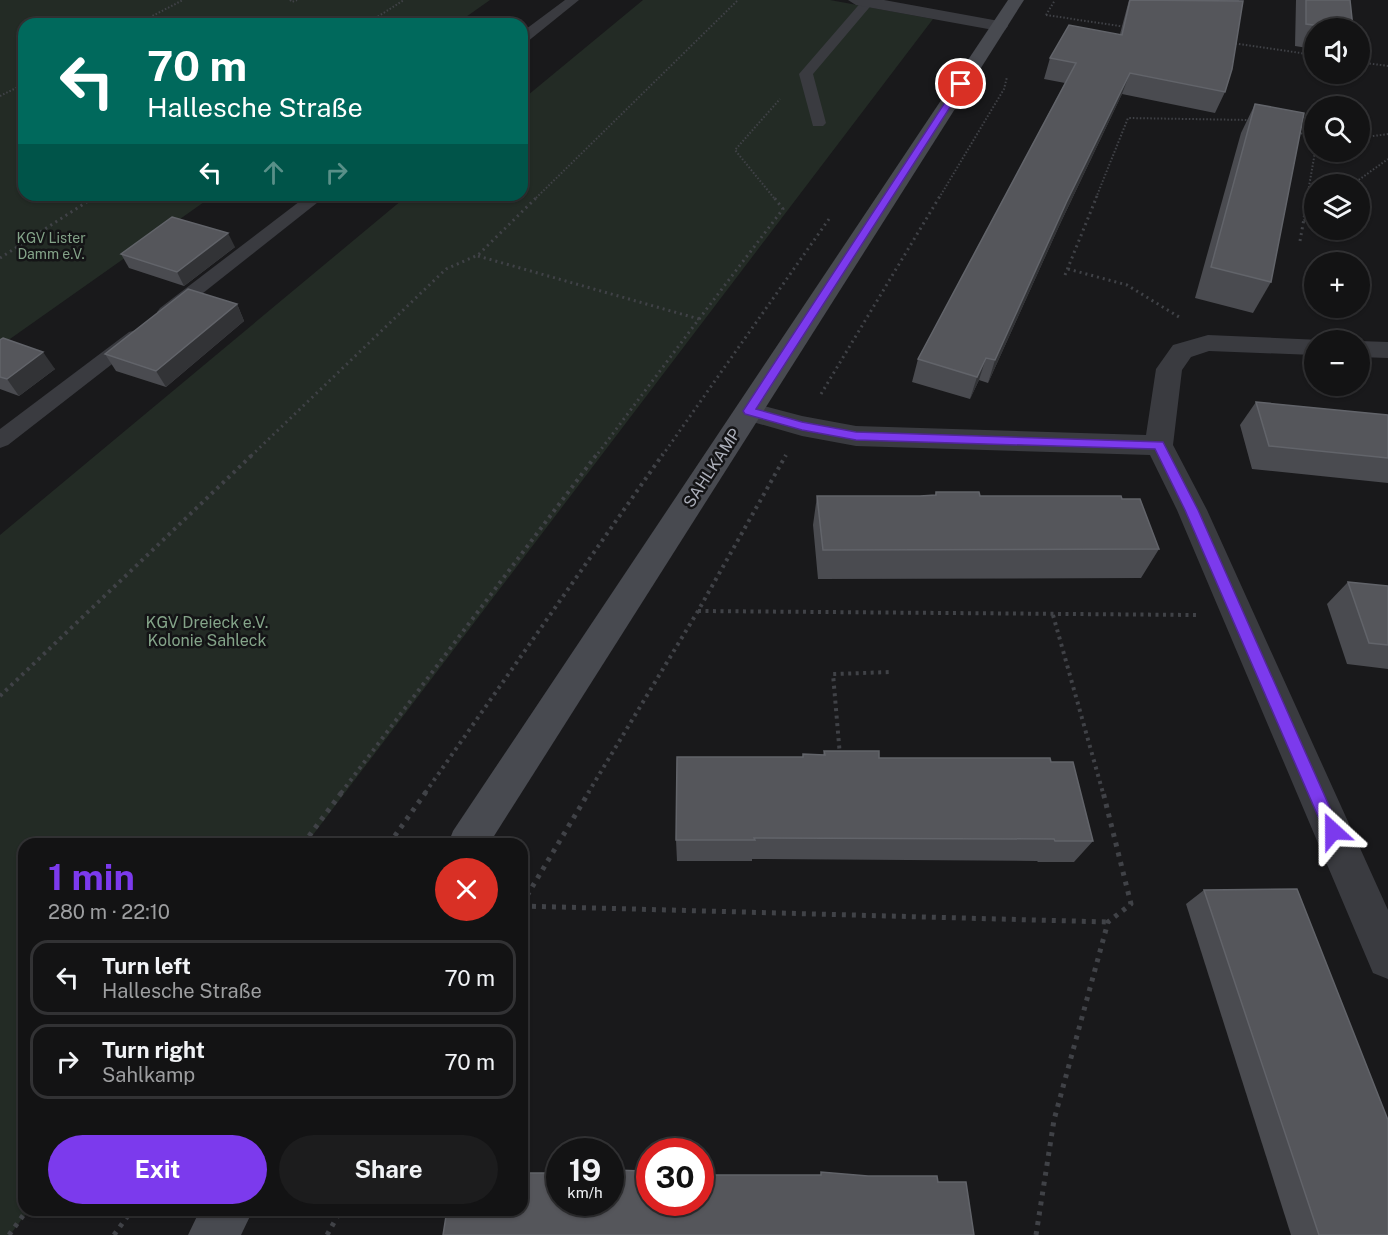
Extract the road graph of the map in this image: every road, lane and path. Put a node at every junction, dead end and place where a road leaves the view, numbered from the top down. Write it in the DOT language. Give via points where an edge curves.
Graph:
graph roads {
  1 [pos="183,0"];
  2 [pos="290,0"];
  3 [pos="297,0"];
  4 [pos="404,0"];
  5 [pos="573,0"];
  6 [pos="738,0"];
  7 [pos="1016,0"];
  8 [pos="862,1"];
  9 [pos="1046,15"];
  10 [pos="148,18"];
  11 [pos="376,18"];
  12 [pos="999,26"];
  13 [pos="1135,29"];
  14 [pos="528,34"];
  15 [pos="1224,42"];
  16 [pos="1304,54"];
  17 [pos="1370,64"];
  18 [pos="1388,66"];
  19 [pos="18,87"];
  20 [pos="0,96"];
  21 [pos="780,99"];
  22 [pos="1256,121"];
  23 [pos="818,123"];
  24 [pos="1291,129"];
  25 [pos="1304,134"];
  26 [pos="1388,134"];
  27 [pos="1370,136"];
  28 [pos="1388,159"];
  29 [pos="1367,174"];
  30 [pos="89,201"];
  31 [pos="311,201"];
  32 [pos="835,210"];
  33 [pos="1304,221"];
  34 [pos="1300,241"];
  35 [pos="478,255"];
  36 [pos="0,258"];
  37 [pos="1068,269"];
  38 [pos="1065,275"];
  39 [pos="699,319"];
  40 [pos="1208,343"];
  41 [pos="1304,347"];
  42 [pos="1370,349"];
  43 [pos="1388,350"];
  44 [pos="749,411"];
  45 [pos="0,440"];
  46 [pos="1159,445"];
  47 [pos="698,611"];
  48 [pos="1053,615"];
  49 [pos="1238,615"];
  50 [pos="892,672"];
  51 [pos="0,696"];
  52 [pos="840,764"];
  53 [pos="308,838"];
  54 [pos="393,838"];
  55 [pos="471,838"];
  56 [pos="528,906"];
  57 [pos="1108,922"];
  58 [pos="1388,958"];
  59 [pos="23,1216"];
  60 [pos="128,1216"];
  61 [pos="225,1216"];
  62 [pos="338,1216"];
  63 [pos="9,1235"];
  64 [pos="114,1235"];
  65 [pos="213,1235"];
  66 [pos="327,1235"];
  67 [pos="1036,1235"];
  1 -- 10 [label="path"];
  2 -- 3 [label="path"];
  4 -- 11 [label="path"];
  5 -- 14 [label="lane"];
  6 -- 35 [label="path"];
  7 -- 12 [label="street, SAHLKAMP"];
  8 -- 12 [label="street"];
  8 -- 23 [label="lane" via="806,74"];
  9 -- 13 [label="path"];
  12 -- 44 [label="street, SAHLKAMP"];
  15 -- 16 [label="path"];
  17 -- 18 [label="path"];
  19 -- 20 [label="path"];
  21 -- 39 [label="path" via="735,150 783,209"];
  22 -- 37 [label="path" via="1128,118"];
  24 -- 25 [label="path"];
  26 -- 27 [label="path"];
  28 -- 29 [label="path"];
  30 -- 36 [label="path"];
  31 -- 45 [label="lane"];
  32 -- 54 [label="path"];
  33 -- 34 [label="path"];
  35 -- 39 [label="path"];
  35 -- 51 [label="path" via="446,270"];
  37 -- 38 [label="path"];
  37 -- 40 [label="path" via="1141,292 1184,320"];
  39 -- 53 [label="path"];
  40 -- 41 [label="street"];
  40 -- 46 [label="street" via="1182,351 1169,369"];
  42 -- 43 [label="street"];
  44 -- 46 [label="street" via="856,436"];
  44 -- 55 [label="street, SAHLKAMP"];
  46 -- 49 [label="street"];
  47 -- 48 [label="path"];
  48 -- 49 [label="path"];
  48 -- 57 [label="path" via="1131,904"];
  49 -- 58 [label="street"];
  50 -- 52 [label="path" via="833,674"];
  56 -- 57 [label="path"];
  57 -- 67 [label="path" via="1054,1120"];
  59 -- 63 [label="path"];
  60 -- 64 [label="path"];
  61 -- 65 [label="street"];
  62 -- 66 [label="path"];
}
